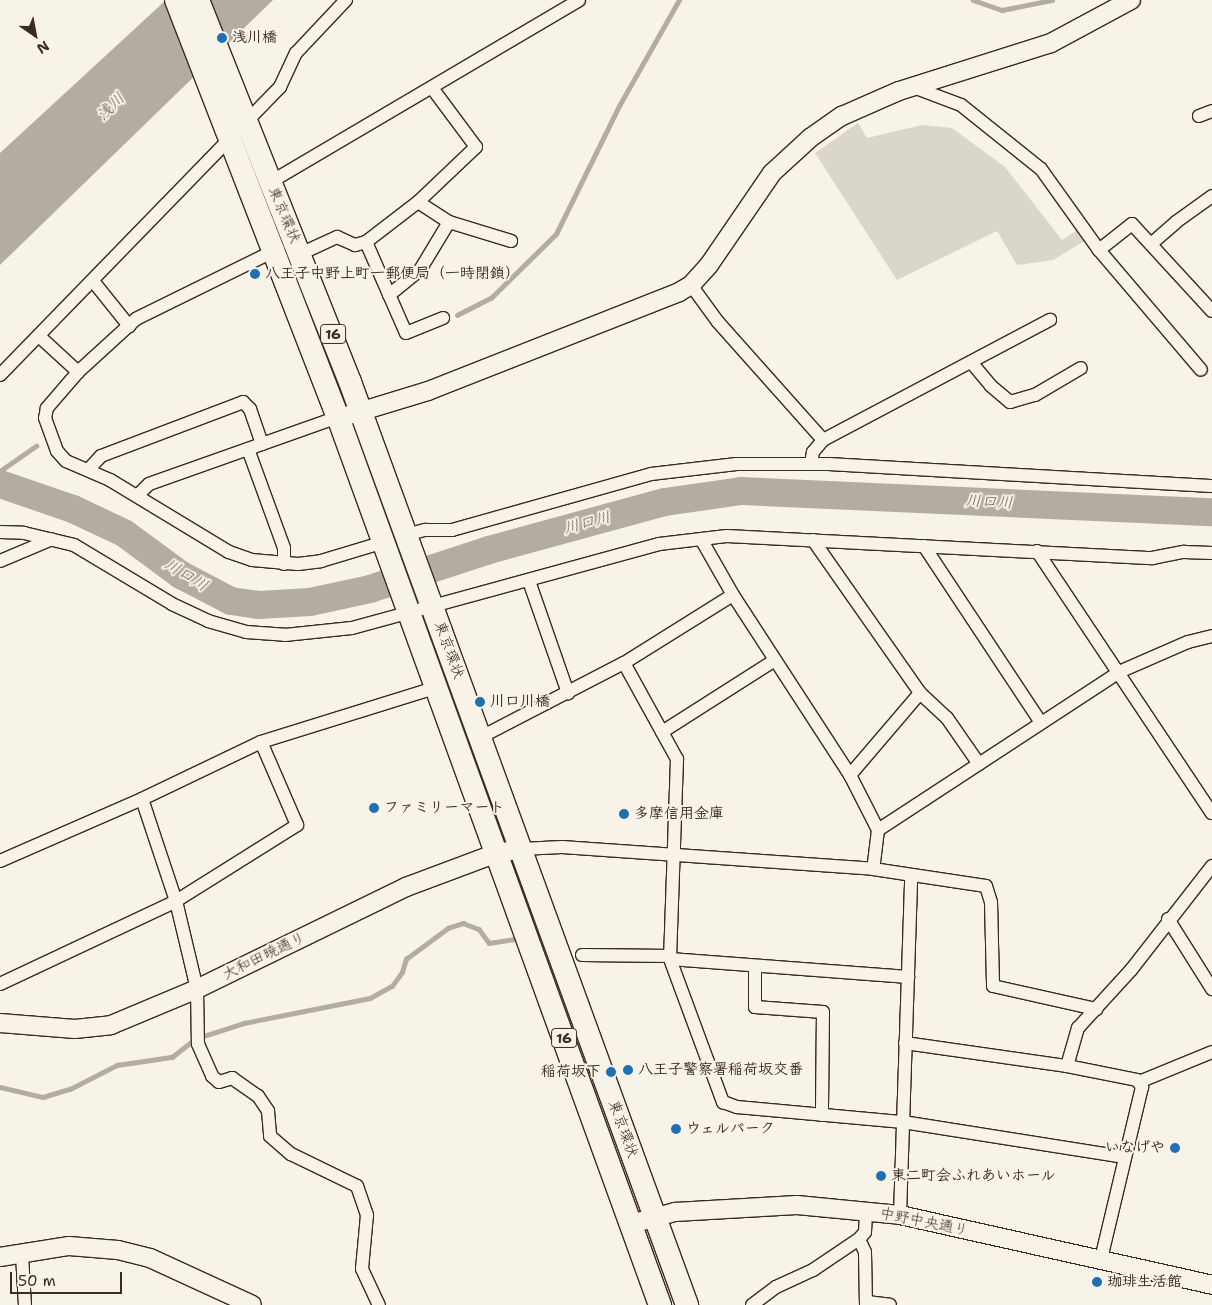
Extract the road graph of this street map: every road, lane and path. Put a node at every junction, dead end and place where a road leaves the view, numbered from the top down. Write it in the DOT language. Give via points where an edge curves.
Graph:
graph roads {
  1 [pos="176,0"];
  2 [pos="198,0"];
  3 [pos="346,0"];
  4 [pos="579,0"];
  5 [pos="1131,0"];
  6 [pos="913,87"];
  7 [pos="432,88"];
  8 [pos="1212,111"];
  9 [pos="1199,116"];
  10 [pos="235,123"];
  11 [pos="270,182"];
  12 [pos="1212,196"];
  13 [pos="418,202"];
  14 [pos="448,222"];
  15 [pos="366,242"];
  16 [pos="511,242"];
  17 [pos="1151,244"];
  18 [pos="1099,250"];
  19 [pos="275,253"];
  20 [pos="300,254"];
  21 [pos="93,281"];
  22 [pos="691,285"];
  23 [pos="389,295"];
  24 [pos="1212,310"];
  25 [pos="443,318"];
  26 [pos="1050,320"];
  27 [pos="129,326"];
  28 [pos="40,337"];
  29 [pos="971,362"];
  30 [pos="1081,368"];
  31 [pos="1201,370"];
  32 [pos="78,372"];
  33 [pos="0,375"];
  34 [pos="362,414"];
  35 [pos="338,417"];
  36 [pos="823,440"];
  37 [pos="262,444"];
  38 [pos="248,449"];
  39 [pos="811,463"];
  40 [pos="88,470"];
  41 [pos="1212,486"];
  42 [pos="137,496"];
  43 [pos="0,532"];
  44 [pos="700,538"];
  45 [pos="52,539"];
  46 [pos="813,540"];
  47 [pos="408,542"];
  48 [pos="924,546"];
  49 [pos="387,549"];
  50 [pos="1037,551"];
  51 [pos="1212,553"];
  52 [pos="0,561"];
  53 [pos="284,564"];
  54 [pos="529,581"];
  55 [pos="733,595"];
  56 [pos="432,604"];
  57 [pos="409,610"];
  58 [pos="1212,636"];
  59 [pos="775,660"];
  60 [pos="624,662"];
  61 [pos="1118,672"];
  62 [pos="438,687"];
  63 [pos="568,693"];
  64 [pos="920,693"];
  65 [pos="1041,723"];
  66 [pos="662,732"];
  67 [pos="481,737"];
  68 [pos="261,742"];
  69 [pos="979,764"];
  70 [pos="850,775"];
  71 [pos="142,799"];
  72 [pos="1212,814"];
  73 [pos="878,830"];
  74 [pos="521,849"];
  75 [pos="497,853"];
  76 [pos="676,856"];
  77 [pos="0,861"];
  78 [pos="1212,866"];
  79 [pos="873,869"];
  80 [pos="911,876"];
  81 [pos="176,901"];
  82 [pos="1168,919"];
  83 [pos="582,955"];
  84 [pos="670,958"];
  85 [pos="755,966"];
  86 [pos="908,977"];
  87 [pos="0,984"];
  88 [pos="197,989"];
  89 [pos="1212,989"];
  90 [pos="1096,1009"];
  91 [pos="0,1023"];
  92 [pos="905,1043"];
  93 [pos="1212,1052"];
  94 [pos="1067,1066"];
  95 [pos="1139,1082"];
  96 [pos="822,1115"];
  97 [pos="903,1122"];
  98 [pos="1123,1157"];
  99 [pos="866,1212"];
  100 [pos="900,1215"];
  101 [pos="656,1218"];
  102 [pos="632,1224"];
  103 [pos="860,1239"];
  104 [pos="22,1255"];
  105 [pos="0,1257"];
  106 [pos="1101,1259"];
  107 [pos="1212,1285"];
  108 [pos="242,1303"];
  109 [pos="866,1304"];
  110 [pos="25,1305"];
  111 [pos="379,1305"];
  112 [pos="660,1305"];
  113 [pos="687,1305"];
  114 [pos="752,1305"];
  115 [pos="890,1305"];
  1 -- 10 [label="highway, 東京環状 / 16"];
  2 -- 10 [label="highway, 東京環状 / 16"];
  3 -- 10 [label="street" via="296,53 280,87"];
  4 -- 7 [label="street"];
  5 -- 6 [label="street" via="1042,47"];
  6 -- 18 [label="street" via="961,105 1015,146 1040,169"];
  6 -- 22 [label="street" via="842,116 795,151 766,180"];
  7 -- 11 [label="street"];
  7 -- 13 [label="street" via="476,147"];
  8 -- 9 [label="street"];
  10 -- 11 [label="highway, 東京環状 / 16"];
  10 -- 19 [label="highway, 東京環状 / 16"];
  10 -- 21 [label="street"];
  11 -- 19 [label="street" via="263,194 278,233 279,247"];
  11 -- 20 [label="highway, 東京環状 / 16"];
  12 -- 17 [label="street"];
  13 -- 14 [label="street"];
  13 -- 15 [label="street"];
  14 -- 16 [label="street"];
  14 -- 23 [label="street" via="420,270"];
  15 -- 20 [label="street" via="355,246 337,237"];
  15 -- 23 [label="street"];
  17 -- 18 [label="street" via="1132,224"];
  17 -- 24 [label="street"];
  18 -- 31 [label="street"];
  19 -- 27 [label="street" via="136,319"];
  19 -- 35 [label="highway, 東京環状 / 16"];
  20 -- 34 [label="highway, 東京環状 / 16"];
  21 -- 27 [label="street"];
  21 -- 28 [label="street"];
  22 -- 34 [label="street" via="659,301"];
  22 -- 36 [label="street" via="718,322"];
  23 -- 25 [label="street" via="406,333"];
  26 -- 29 [label="street"];
  27 -- 32 [label="street"];
  28 -- 32 [label="street"];
  28 -- 33 [label="street"];
  29 -- 30 [label="street" via="1010,402 1035,395"];
  29 -- 36 [label="street"];
  32 -- 40 [label="street" via="48,408 45,418 60,456"];
  34 -- 35 [label="street"];
  34 -- 47 [label="highway, 東京環状 / 16"];
  35 -- 37 [label="street"];
  35 -- 49 [label="highway, 東京環状 / 16"];
  36 -- 39 [label="street" via="813,452"];
  37 -- 38 [label="street"];
  37 -- 40 [label="street" via="250,409 244,402 101,456"];
  38 -- 42 [label="street" via="149,484"];
  38 -- 53 [label="street" via="284,548"];
  39 -- 41 [label="street"];
  39 -- 47 [label="street" via="736,464 670,470 452,530 425,530"];
  40 -- 42 [label="street"];
  42 -- 53 [label="street" via="218,547 252,560"];
  43 -- 45 [label="street"];
  44 -- 46 [label="street" via="751,535"];
  44 -- 54 [label="street" via="659,544"];
  44 -- 55 [label="street"];
  45 -- 52 [label="street"];
  45 -- 57 [label="street" via="98,558 184,611 246,632 321,634"];
  46 -- 48 [label="street"];
  46 -- 64 [label="street"];
  47 -- 56 [label="highway, 東京環状 / 16"];
  48 -- 50 [label="street"];
  48 -- 65 [label="street"];
  49 -- 53 [label="street"];
  49 -- 57 [label="highway, 東京環状 / 16"];
  50 -- 51 [label="street" via="1152,558 1184,552"];
  50 -- 61 [label="street"];
  54 -- 56 [label="street"];
  54 -- 63 [label="street"];
  55 -- 59 [label="street"];
  55 -- 60 [label="street"];
  56 -- 57 [label="street"];
  56 -- 67 [label="highway, 東京環状 / 16"];
  57 -- 62 [label="highway, 東京環状 / 16"];
  58 -- 61 [label="street" via="1188,642"];
  59 -- 66 [label="street"];
  59 -- 70 [label="street"];
  60 -- 63 [label="street"];
  60 -- 66 [label="street"];
  61 -- 65 [label="street"];
  61 -- 72 [label="street"];
  62 -- 68 [label="street"];
  62 -- 75 [label="highway, 東京環状 / 16"];
  63 -- 67 [label="street"];
  64 -- 69 [label="street" via="947,718"];
  64 -- 70 [label="street"];
  65 -- 69 [label="street"];
  66 -- 76 [label="street" via="677,760"];
  67 -- 74 [label="highway, 東京環状 / 16"];
  68 -- 71 [label="street"];
  68 -- 81 [label="street" via="296,825"];
  69 -- 73 [label="street"];
  70 -- 73 [label="street"];
  71 -- 77 [label="street"];
  71 -- 81 [label="street"];
  73 -- 79 [label="street"];
  74 -- 75 [label="street, 大和田暁通り"];
  74 -- 76 [label="street" via="562,848"];
  74 -- 101 [label="highway, 東京環状 / 16"];
  75 -- 88 [label="street, 大和田暁通り" via="406,887"];
  75 -- 102 [label="highway, 東京環状 / 16"];
  76 -- 79 [label="street"];
  76 -- 84 [label="street"];
  78 -- 82 [label="street"];
  79 -- 80 [label="street"];
  80 -- 86 [label="street"];
  80 -- 90 [label="street" via="986,886 991,902 993,986"];
  81 -- 87 [label="street"];
  81 -- 88 [label="street"];
  82 -- 89 [label="street"];
  82 -- 90 [label="street"];
  83 -- 84 [label="street"];
  84 -- 85 [label="street"];
  84 -- 96 [label="street" via="723,1102 737,1108"];
  85 -- 86 [label="street"];
  85 -- 96 [label="street" via="754,1007 823,1012"];
  86 -- 92 [label="street"];
  88 -- 91 [label="street, 大和田暁通り" via="111,1025 75,1029"];
  88 -- 111 [label="street" via="198,1044 212,1076 219,1082 232,1078 264,1102 270,1136 284,1149 357,1186 367,1215 362,1269"];
  90 -- 94 [label="street" via="1078,1028"];
  92 -- 94 [label="street"];
  92 -- 97 [label="street"];
  93 -- 95 [label="street"];
  94 -- 95 [label="street"];
  95 -- 98 [label="street" via="1142,1087"];
  96 -- 97 [label="street"];
  97 -- 98 [label="street"];
  97 -- 100 [label="street"];
  98 -- 106 [label="street"];
  99 -- 100 [label="street, 中野中央通り"];
  99 -- 101 [label="street, 中野中央通り" via="797,1205 685,1212"];
  99 -- 103 [label="street" via="865,1232"];
  100 -- 106 [label="street, 中野中央通り"];
  101 -- 102 [label="street, 中野中央通り"];
  101 -- 113 [label="highway, 東京環状 / 16"];
  102 -- 112 [label="highway, 東京環状 / 16"];
  103 -- 109 [label="street" via="865,1252"];
  103 -- 114 [label="street" via="813,1270 776,1287"];
  104 -- 105 [label="street"];
  104 -- 108 [label="street" via="69,1246 118,1250 150,1258"];
  104 -- 110 [label="street"];
  106 -- 107 [label="street, 中野中央通り"];
  109 -- 115 [label="street"];
}
